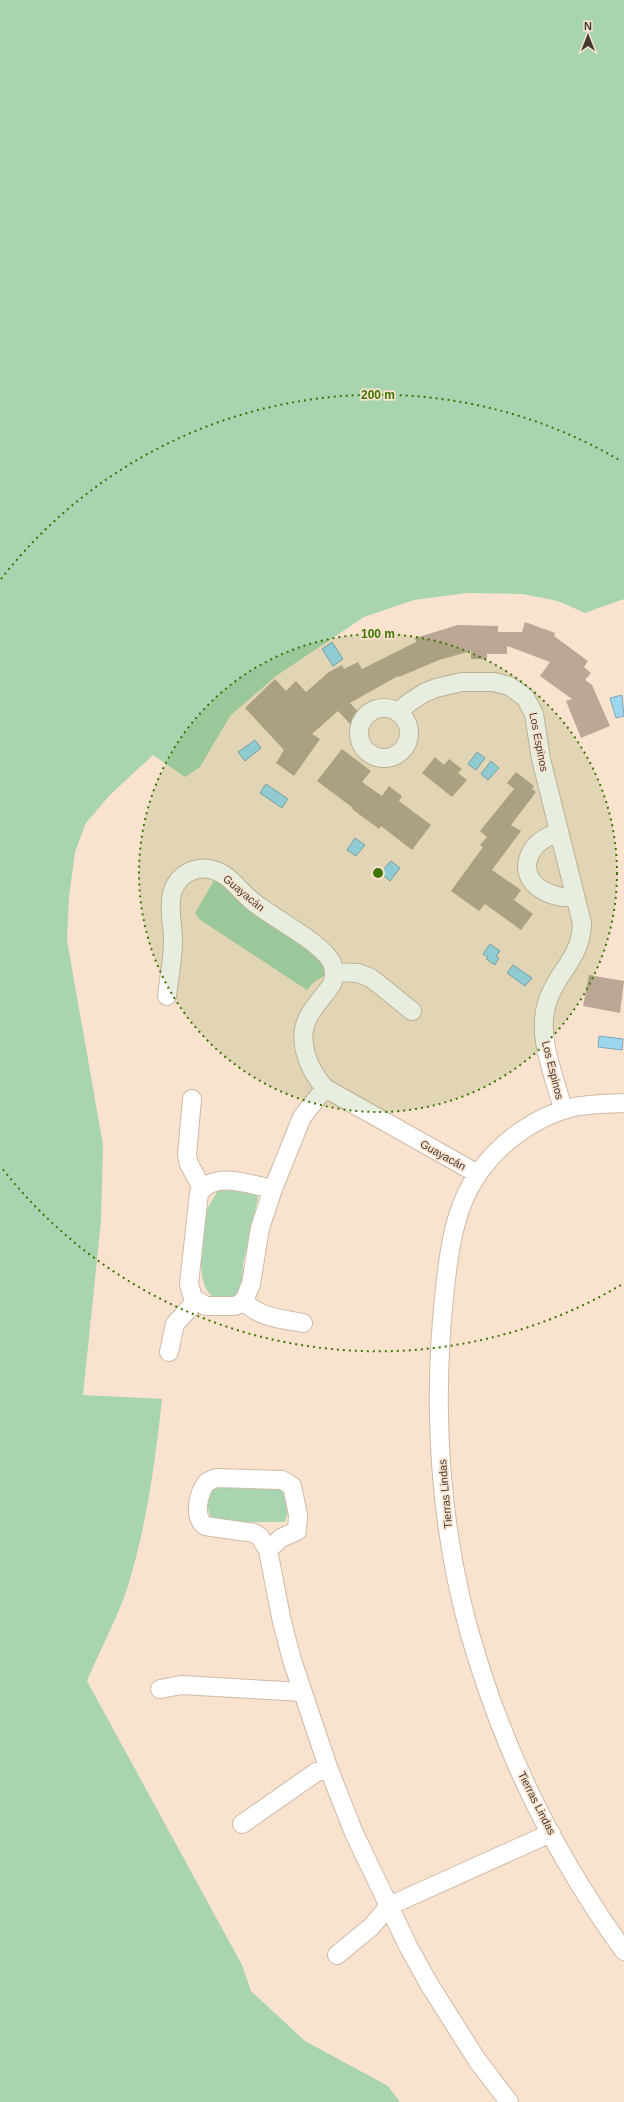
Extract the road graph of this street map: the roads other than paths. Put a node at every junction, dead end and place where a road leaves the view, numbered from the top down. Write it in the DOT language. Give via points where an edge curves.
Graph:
graph roads {
  1 [pos="399,713"];
  2 [pos="559,831"];
  3 [pos="575,897"];
  4 [pos="334,972"];
  5 [pos="168,996"];
  6 [pos="412,1011"];
  7 [pos="325,1088"];
  8 [pos="192,1098"];
  9 [pos="624,1104"];
  10 [pos="563,1110"];
  11 [pos="478,1174"];
  12 [pos="202,1188"];
  13 [pos="273,1190"];
  14 [pos="196,1301"];
  15 [pos="244,1301"];
  16 [pos="303,1323"];
  17 [pos="169,1352"];
  18 [pos="268,1550"];
  19 [pos="160,1689"];
  20 [pos="302,1692"];
  21 [pos="328,1767"];
  22 [pos="242,1824"];
  23 [pos="551,1833"];
  24 [pos="389,1906"];
  25 [pos="624,1951"];
  26 [pos="337,1954"];
  27 [pos="506,2101"];
  1 -- 2 [label="street, Los Espinos" via="407,704 424,693 462,682 494,682 520,692 529,702 534,714 541,758"];
  2 -- 3 [label="street, Los Espinos"];
  2 -- 3 [label="street" via="534,848 530,855 528,871 531,879 543,891 559,897"];
  3 -- 10 [label="street, Los Espinos" via="582,923 580,940 573,958 551,991 543,1024"];
  4 -- 5 [label="street, Guayacán" via="330,961 320,949 257,905 223,874 212,869 197,869 183,876 172,893 172,951"];
  4 -- 6 [label="street" via="358,973 371,978"];
  4 -- 7 [label="street, Guayacán" via="332,984 310,1013 304,1030 305,1052 309,1064"];
  7 -- 11 [label="street, Guayacán"];
  7 -- 13 [label="street" via="302,1117"];
  8 -- 12 [label="street" via="187,1155"];
  9 -- 10 [label="street, Tierras Lindas" via="590,1105"];
  10 -- 11 [label="street, Tierras Lindas" via="516,1135 501,1147"];
  11 -- 23 [label="street, Tierras Lindas" via="465,1199 453,1235 442,1313 439,1405 445,1512 462,1606 480,1669 507,1742"];
  12 -- 13 [label="street" via="208,1183 221,1180"];
  12 -- 14 [label="street" via="197,1203 189,1284 190,1294"];
  13 -- 15 [label="street" via="260,1228 251,1284"];
  14 -- 15 [label="street" via="211,1307 235,1306"];
  14 -- 17 [label="street" via="175,1324"];
  15 -- 16 [label="street" via="259,1314"];
  18 -- 18 [label="street" via="281,1538 297,1531 298,1515 292,1486 282,1480 216,1478 206,1482 198,1511 201,1523 205,1526 254,1533 260,1537"];
  18 -- 20 [label="street" via="282,1622"];
  19 -- 20 [label="street" via="181,1685"];
  20 -- 21 [label="street"];
  21 -- 22 [label="street" via="315,1773"];
  21 -- 24 [label="street" via="354,1833"];
  23 -- 24 [label="street"];
  23 -- 25 [label="street, Tierras Lindas" via="595,1908"];
  24 -- 26 [label="street" via="371,1927"];
  24 -- 27 [label="street" via="429,1984"];
}
